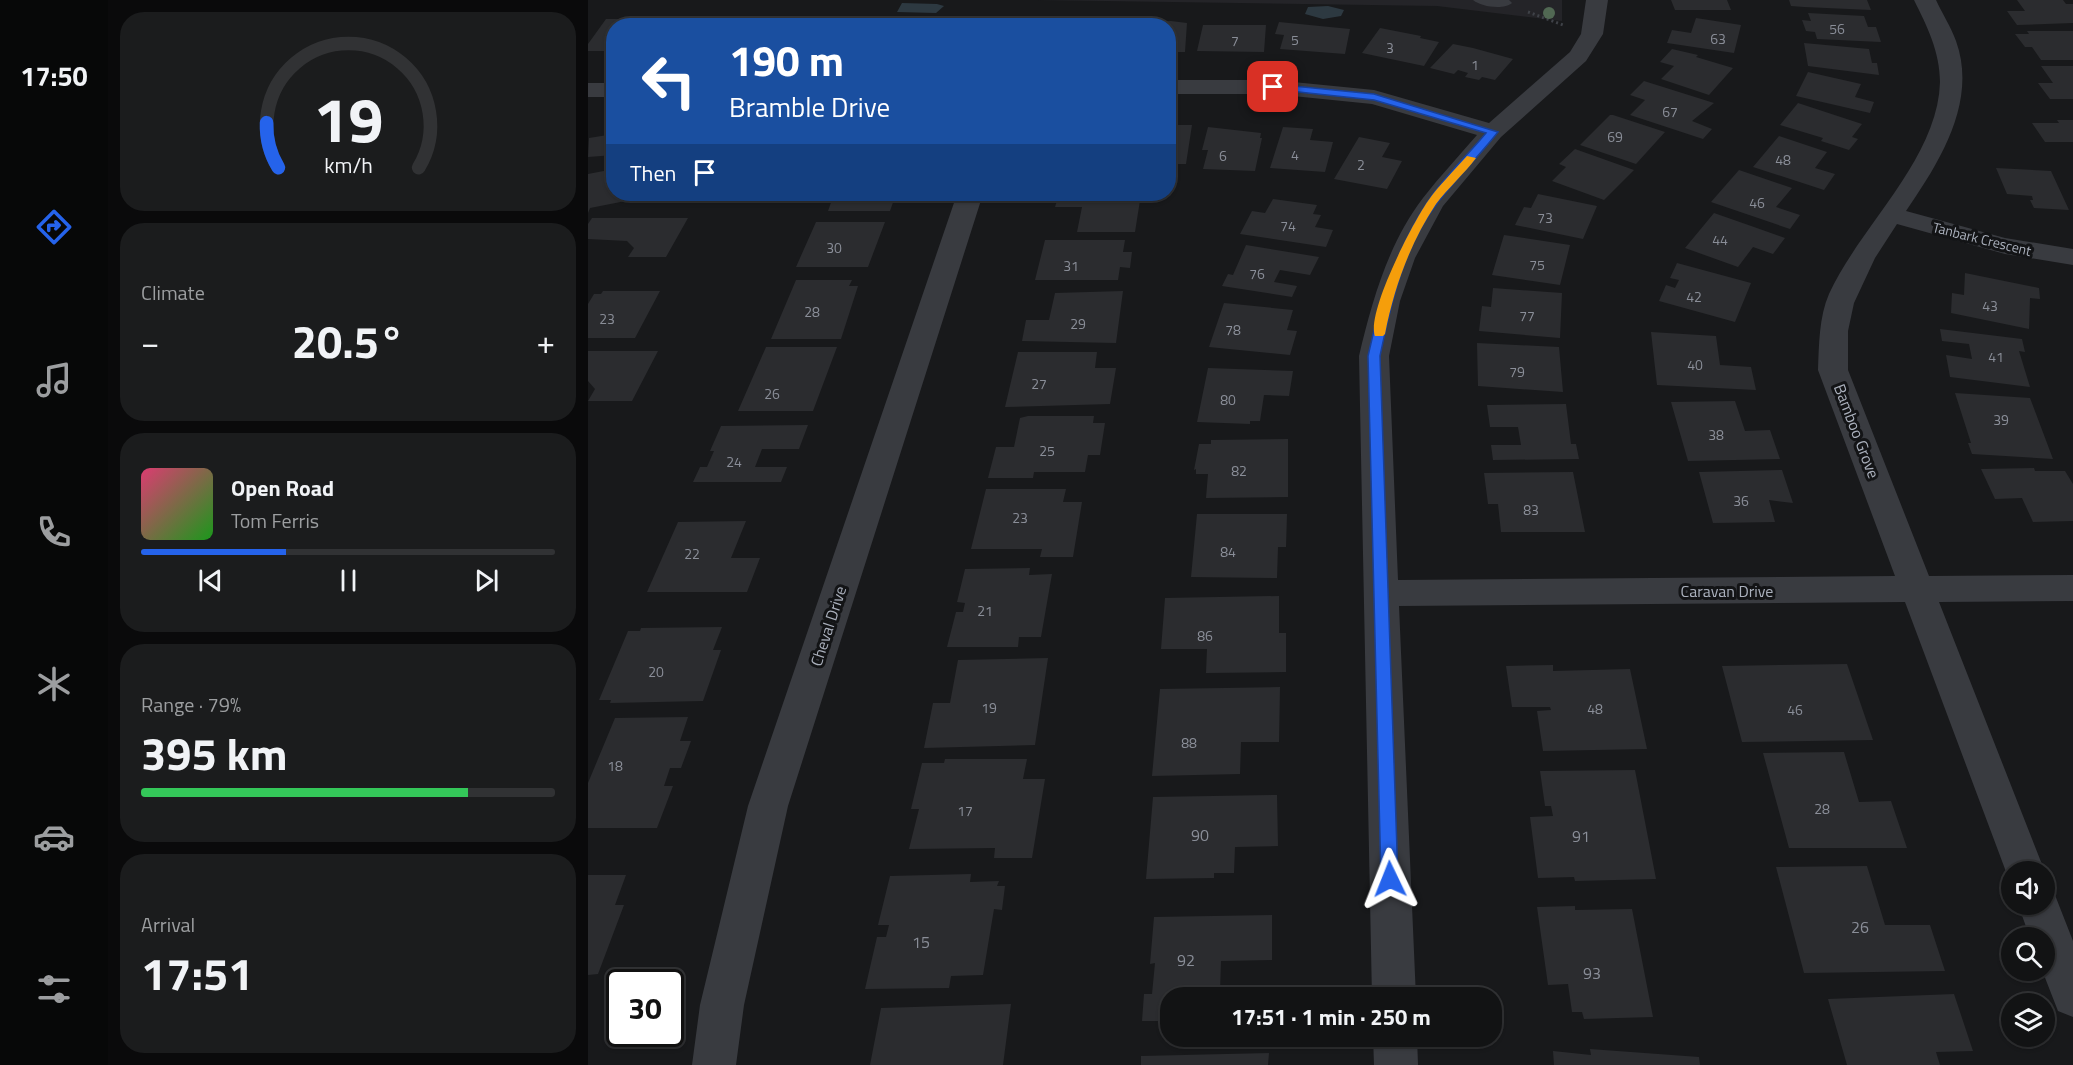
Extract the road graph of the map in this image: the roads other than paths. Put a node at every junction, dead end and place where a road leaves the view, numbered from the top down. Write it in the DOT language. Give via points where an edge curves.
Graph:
graph roads {
  1 [pos="1480,0"];
  2 [pos="1598,0"];
  3 [pos="1925,0"];
  4 [pos="1505,3"];
  5 [pos="1176,87"];
  6 [pos="588,90"];
  7 [pos="606,90"];
  8 [pos="1493,132"];
  9 [pos="968,201"];
  10 [pos="1893,215"];
  11 [pos="2073,257"];
  12 [pos="2073,588"];
  13 [pos="1917,589"];
  14 [pos="1380,593"];
  15 [pos="2021,861"];
  16 [pos="2042,915"];
  17 [pos="1394,987"];
  18 [pos="2073,996"];
  19 [pos="1395,1047"];
  20 [pos="714,1065"];
  21 [pos="1396,1065"];
  1 -- 4 [label="lane"];
  2 -- 8 [label="street" via="1592,34 1578,56"];
  3 -- 10 [label="street, Bamboo Grove" via="1948,52 1950,102 1937,142"];
  5 -- 8 [label="street" via="1273,87 1374,97"];
  6 -- 7 [label="street"];
  8 -- 14 [label="street" via="1432,203 1402,258 1386,301 1374,356"];
  9 -- 20 [label="street, Cheval Drive" via="768,806 722,1005"];
  10 -- 11 [label="street, Tanbark Crescent" via="1991,243"];
  10 -- 13 [label="street, Bamboo Grove" via="1843,294 1833,329 1833,370"];
  12 -- 13 [label="street, Caravan Drive"];
  13 -- 14 [label="street, Caravan Drive"];
  13 -- 15 [label="street, Bamboo Grove"];
  14 -- 17 [label="street"];
  16 -- 18 [label="street"];
  19 -- 21 [label="street"];
}
